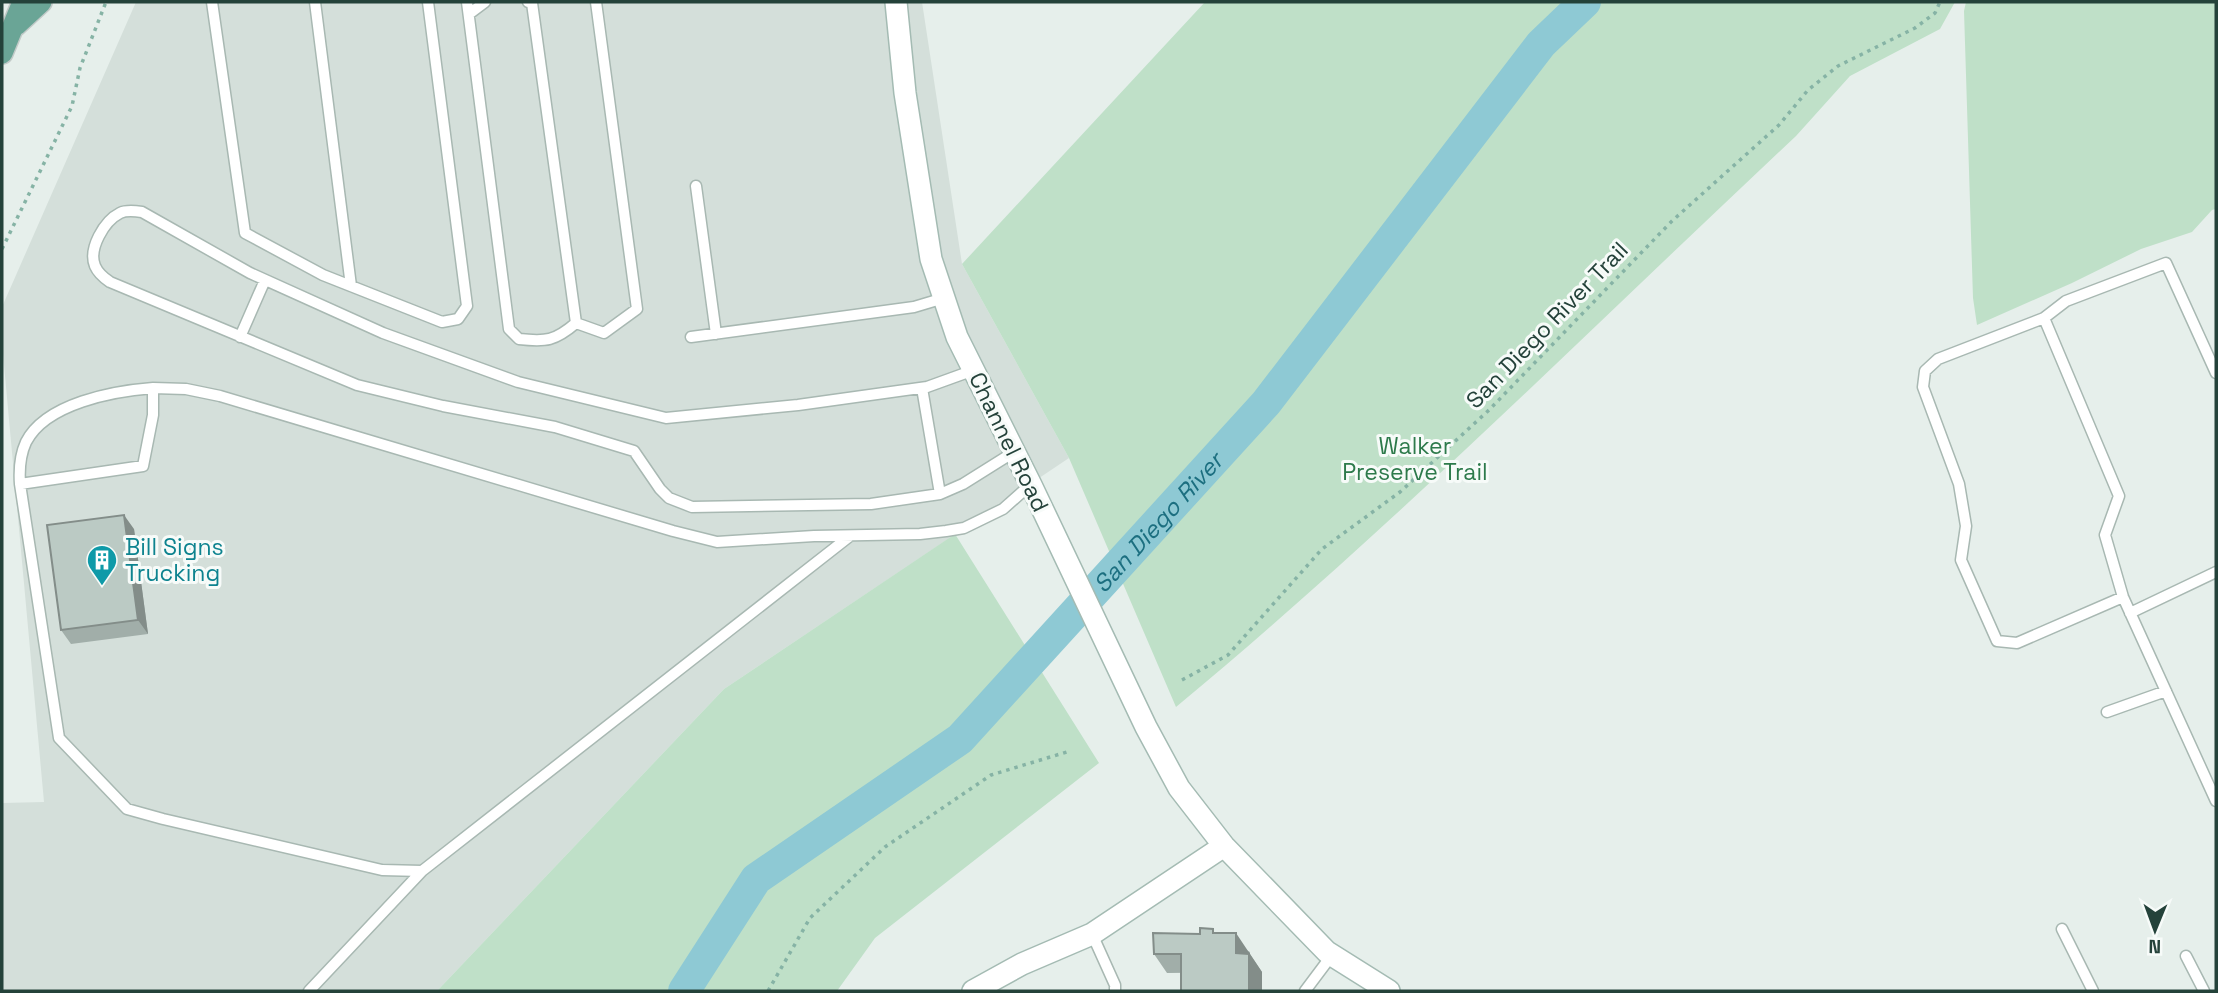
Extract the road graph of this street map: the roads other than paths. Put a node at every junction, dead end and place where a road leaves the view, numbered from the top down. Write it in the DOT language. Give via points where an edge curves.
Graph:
graph roads {
  1 [pos="41,2"];
  2 [pos="212,2"];
  3 [pos="315,2"];
  4 [pos="428,2"];
  5 [pos="467,2"];
  6 [pos="485,2"];
  7 [pos="531,2"];
  8 [pos="596,2"];
  9 [pos="896,2"];
  10 [pos="18,12"];
  11 [pos="469,14"];
  12 [pos="2,53"];
  13 [pos="696,186"];
  14 [pos="265,281"];
  15 [pos="351,286"];
  16 [pos="944,298"];
  17 [pos="2045,318"];
  18 [pos="576,323"];
  19 [pos="716,334"];
  20 [pos="240,337"];
  21 [pos="691,337"];
  22 [pos="974,370"];
  23 [pos="2216,373"];
  24 [pos="153,387"];
  25 [pos="922,388"];
  26 [pos="1014,452"];
  27 [pos="20,484"];
  28 [pos="1031,485"];
  29 [pos="940,494"];
  30 [pos="850,535"];
  31 [pos="2216,572"];
  32 [pos="2123,597"];
  33 [pos="2130,613"];
  34 [pos="2166,691"];
  35 [pos="2107,712"];
  36 [pos="2216,801"];
  37 [pos="1224,846"];
  38 [pos="422,871"];
  39 [pos="2062,929"];
  40 [pos="1092,934"];
  41 [pos="1332,955"];
  42 [pos="2186,956"];
  43 [pos="310,991"];
  44 [pos="973,991"];
  45 [pos="1115,991"];
  46 [pos="1305,991"];
  47 [pos="1389,991"];
  48 [pos="2093,991"];
  49 [pos="2204,991"];
  1 -- 10 [label="main road"];
  2 -- 15 [label="lane" via="245,233"];
  3 -- 15 [label="lane"];
  4 -- 15 [label="lane" via="467,306 458,319 442,322"];
  5 -- 11 [label="lane"];
  6 -- 11 [label="lane"];
  7 -- 18 [label="lane"];
  8 -- 18 [label="lane" via="637,309 604,332"];
  9 -- 16 [label="main road, Channel Road" via="931,259"];
  10 -- 12 [label="main road"];
  11 -- 18 [label="lane" via="509,329 519,339 542,342 560,337"];
  13 -- 19 [label="lane"];
  14 -- 20 [label="lane"];
  14 -- 20 [label="lane" via="142,212 121,212 95,245 94,265 110,282"];
  14 -- 25 [label="lane" via="383,333 518,382 666,418"];
  16 -- 19 [label="lane" via="914,307"];
  16 -- 22 [label="main road, Channel Road"];
  17 -- 23 [label="lane" via="2066,301 2166,263"];
  17 -- 32 [label="lane" via="2119,496 2105,535"];
  17 -- 32 [label="lane" via="1938,359 1924,371 1923,387 1959,484 1966,526 1961,560 1997,641 2017,643"];
  19 -- 21 [label="lane"];
  20 -- 29 [label="lane" via="356,385 555,427 634,451 669,498 692,507 871,504"];
  22 -- 25 [label="lane"];
  22 -- 26 [label="main road, Channel Road"];
  24 -- 27 [label="lane" via="92,398 43,423 26,443"];
  24 -- 27 [label="lane" via="153,415 143,466"];
  24 -- 30 [label="lane" via="220,396 701,540"];
  25 -- 29 [label="lane"];
  26 -- 28 [label="main road, Channel Road"];
  26 -- 29 [label="lane"];
  27 -- 38 [label="lane" via="59,738 127,809 382,870"];
  28 -- 30 [label="lane" via="1003,509 964,528"];
  28 -- 37 [label="main road, Channel Road" via="1179,788"];
  30 -- 38 [label="lane"];
  31 -- 33 [label="lane"];
  32 -- 33 [label="lane"];
  33 -- 34 [label="lane"];
  34 -- 35 [label="lane"];
  34 -- 36 [label="lane"];
  37 -- 40 [label="main road"];
  37 -- 41 [label="main road, Channel Road"];
  38 -- 43 [label="lane"];
  39 -- 48 [label="lane"];
  40 -- 44 [label="main road"];
  40 -- 45 [label="lane"];
  41 -- 46 [label="lane"];
  41 -- 47 [label="main road, Channel Road"];
  42 -- 49 [label="lane"];
}
